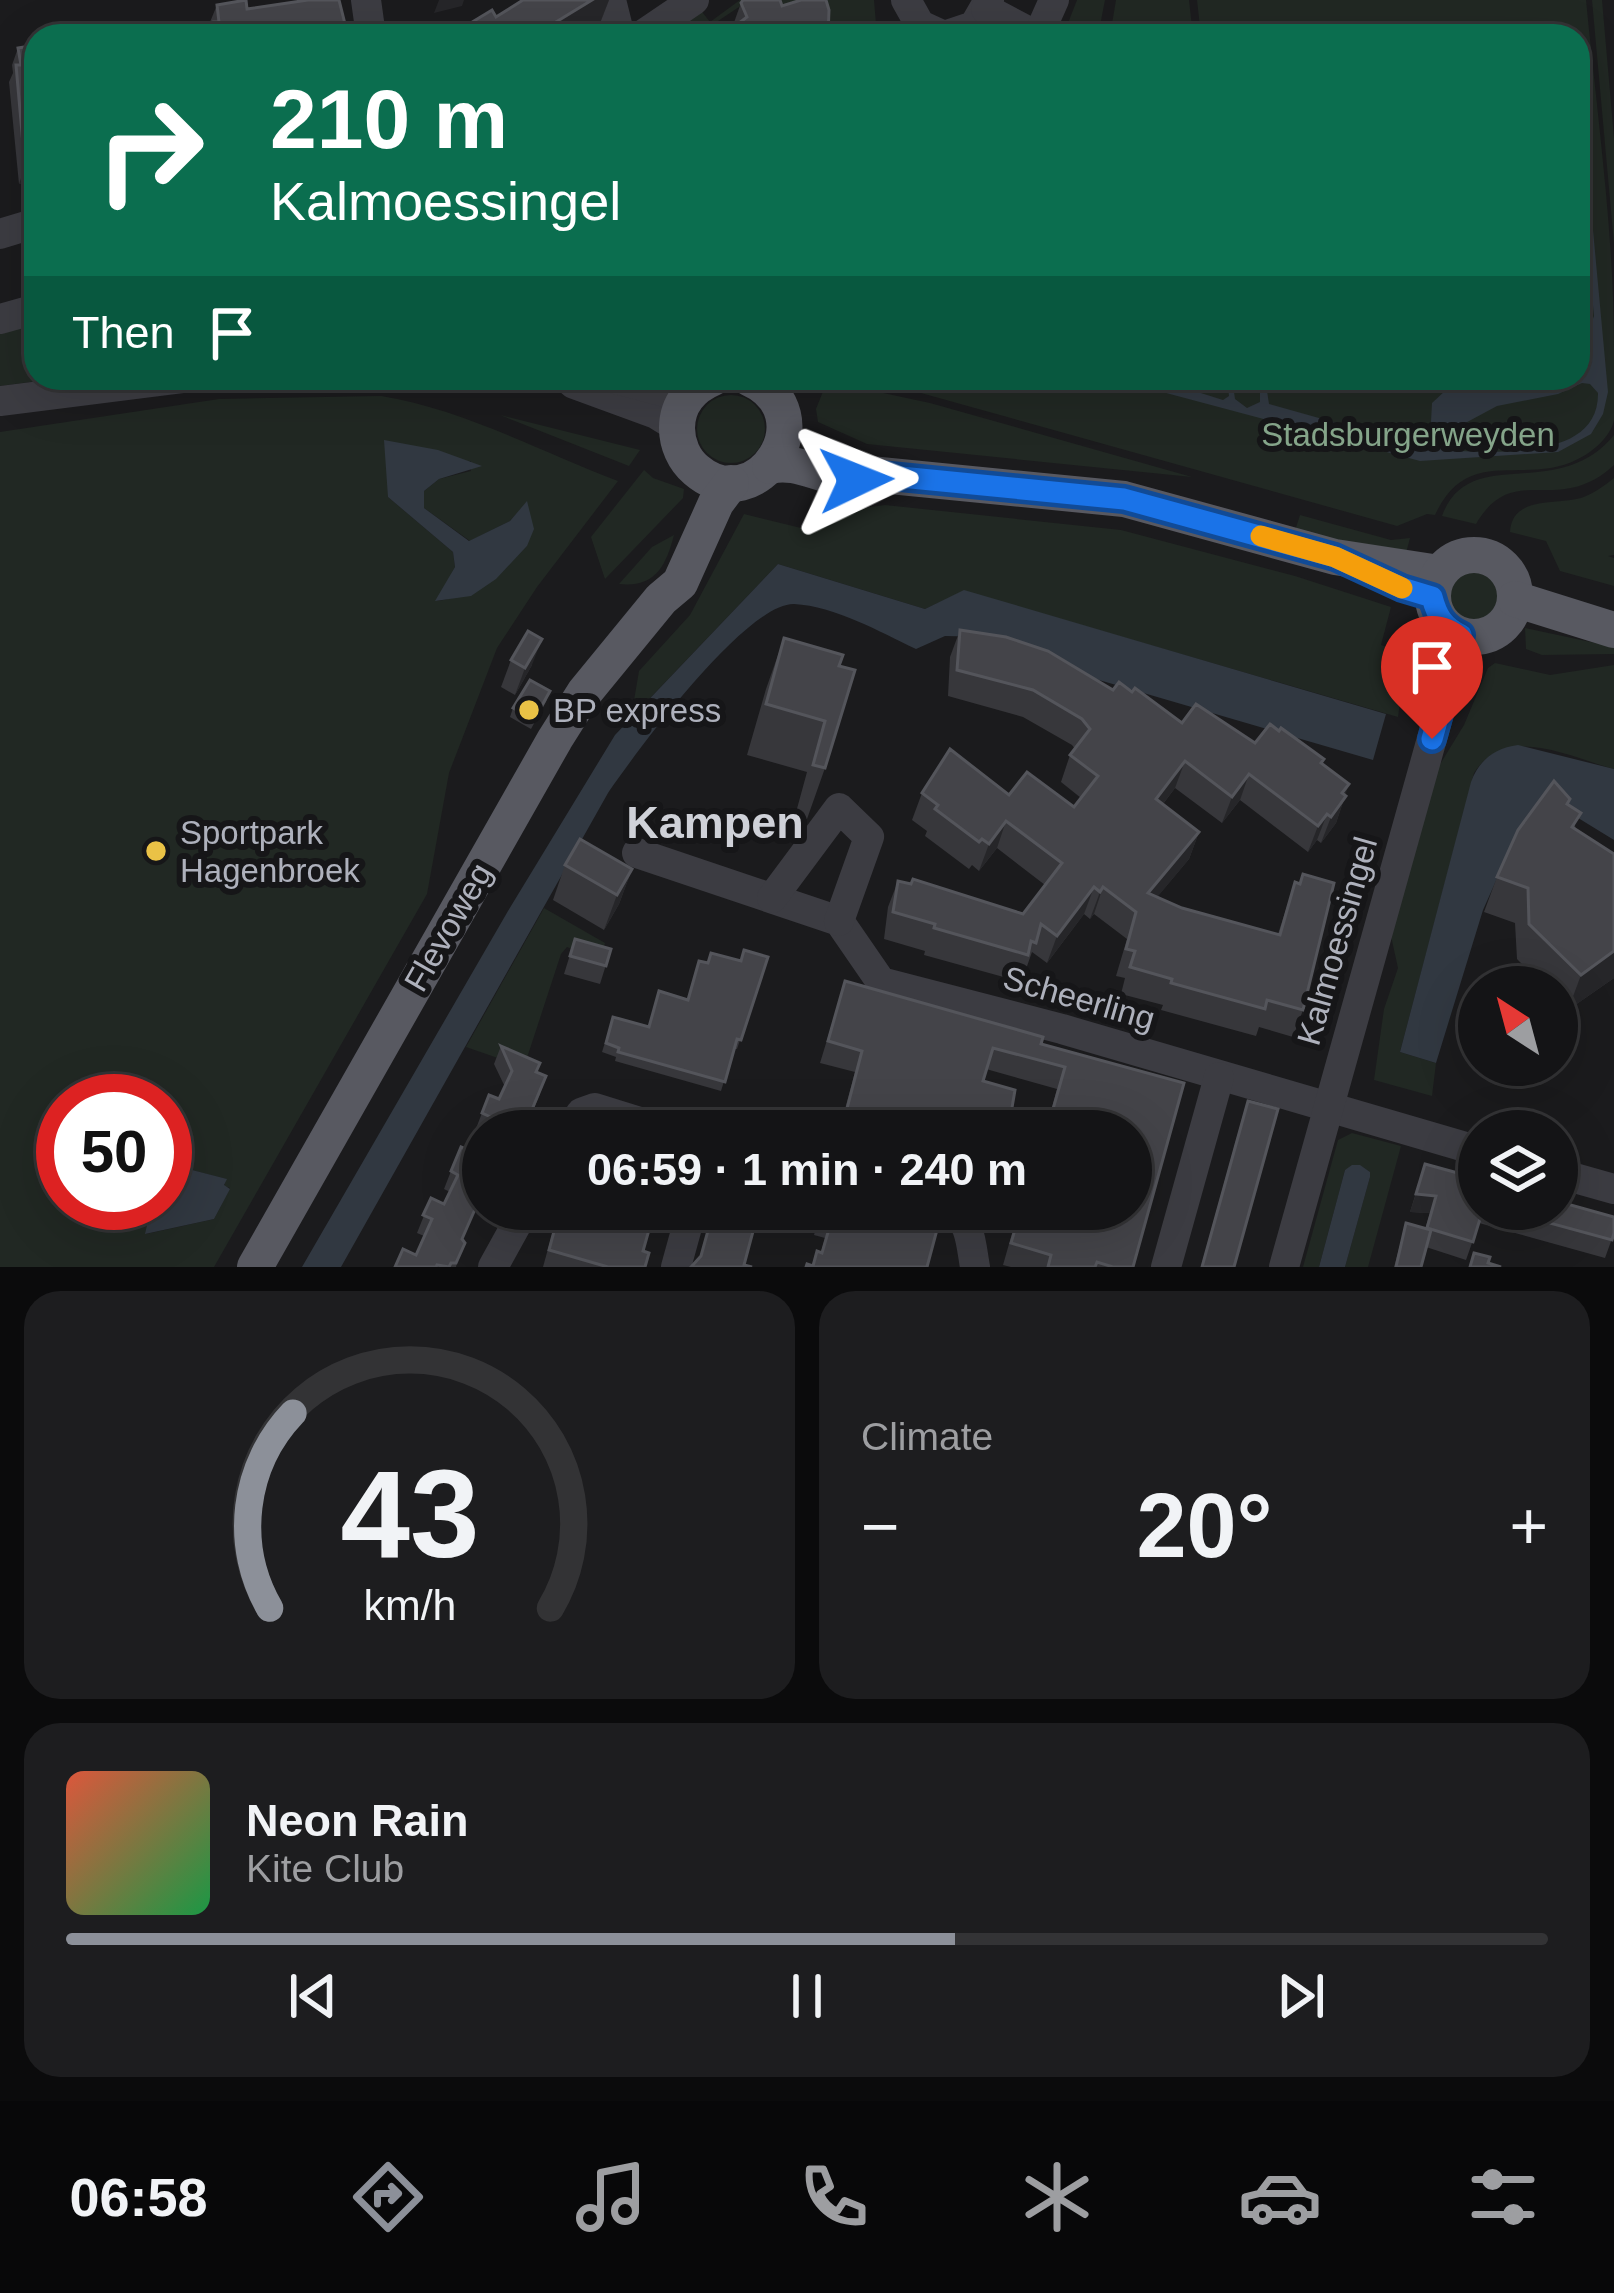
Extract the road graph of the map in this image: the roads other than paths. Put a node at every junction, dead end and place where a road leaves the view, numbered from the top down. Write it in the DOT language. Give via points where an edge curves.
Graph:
graph roads {
  1 [pos="694,0"];
  2 [pos="988,5"];
  3 [pos="659,24"];
  4 [pos="1018,24"];
  5 [pos="87,390"];
  6 [pos="590,390"];
  7 [pos="657,390"];
  8 [pos="767,390"];
  9 [pos="693,400"];
  10 [pos="0,401"];
  11 [pos="785,429"];
  12 [pos="770,466"];
  13 [pos="695,469"];
  14 [pos="870,474"];
  15 [pos="731,483"];
  16 [pos="1436,585"];
  17 [pos="661,599"];
  18 [pos="1512,609"];
  19 [pos="1611,629"];
  20 [pos="1461,635"];
  21 [pos="637,853"];
  22 [pos="772,898"];
  23 [pos="839,921"];
  24 [pos="1220,1076"];
  25 [pos="1326,1108"];
  26 [pos="1458,1145"];
  27 [pos="1578,1179"];
  28 [pos="1614,1189"];
  29 [pos="513,1230"];
  30 [pos="686,1230"];
  31 [pos="968,1230"];
  32 [pos="255,1267"];
  33 [pos="493,1267"];
  34 [pos="676,1267"];
  35 [pos="975,1267"];
  36 [pos="1166,1267"];
  37 [pos="1284,1267"];
  1 -- 3 [label="street"];
  2 -- 4 [label="street"];
  5 -- 10 [label="street"];
  6 -- 9 [label="street" via="656,414"];
  7 -- 9 [label="street"];
  8 -- 11 [label="main road"];
  9 -- 13 [label="main road" via="680,448"];
  11 -- 12 [label="main road"];
  11 -- 14 [label="main road"];
  12 -- 14 [label="main road" via="856,480"];
  12 -- 15 [label="main road"];
  13 -- 15 [label="main road"];
  13 -- 17 [label="main road, Flevoweg"];
  14 -- 16 [label="main road" via="1124,499"];
  15 -- 17 [label="main road, Flevoweg" via="680,583"];
  16 -- 18 [label="main road" via="1452,561 1487,557 1512,581"];
  16 -- 20 [label="main road" via="1436,614"];
  17 -- 32 [label="main road, Flevoweg" via="555,739"];
  18 -- 19 [label="main road"];
  18 -- 20 [label="main road" via="1496,631"];
  20 -- 25 [label="street, Kalmoessingel"];
  21 -- 22 [label="street"];
  22 -- 23 [label="street"];
  22 -- 23 [label="street" via="839,808 868,837"];
  23 -- 24 [label="street, Scheerling" via="880,982"];
  24 -- 25 [label="street, Scheerling"];
  24 -- 36 [label="street"];
  25 -- 26 [label="street, Scheerling"];
  25 -- 37 [label="street, Kalmoessingel"];
  27 -- 28 [label="street"];
  29 -- 33 [label="street"];
  30 -- 34 [label="street"];
  31 -- 35 [label="street"];
}
